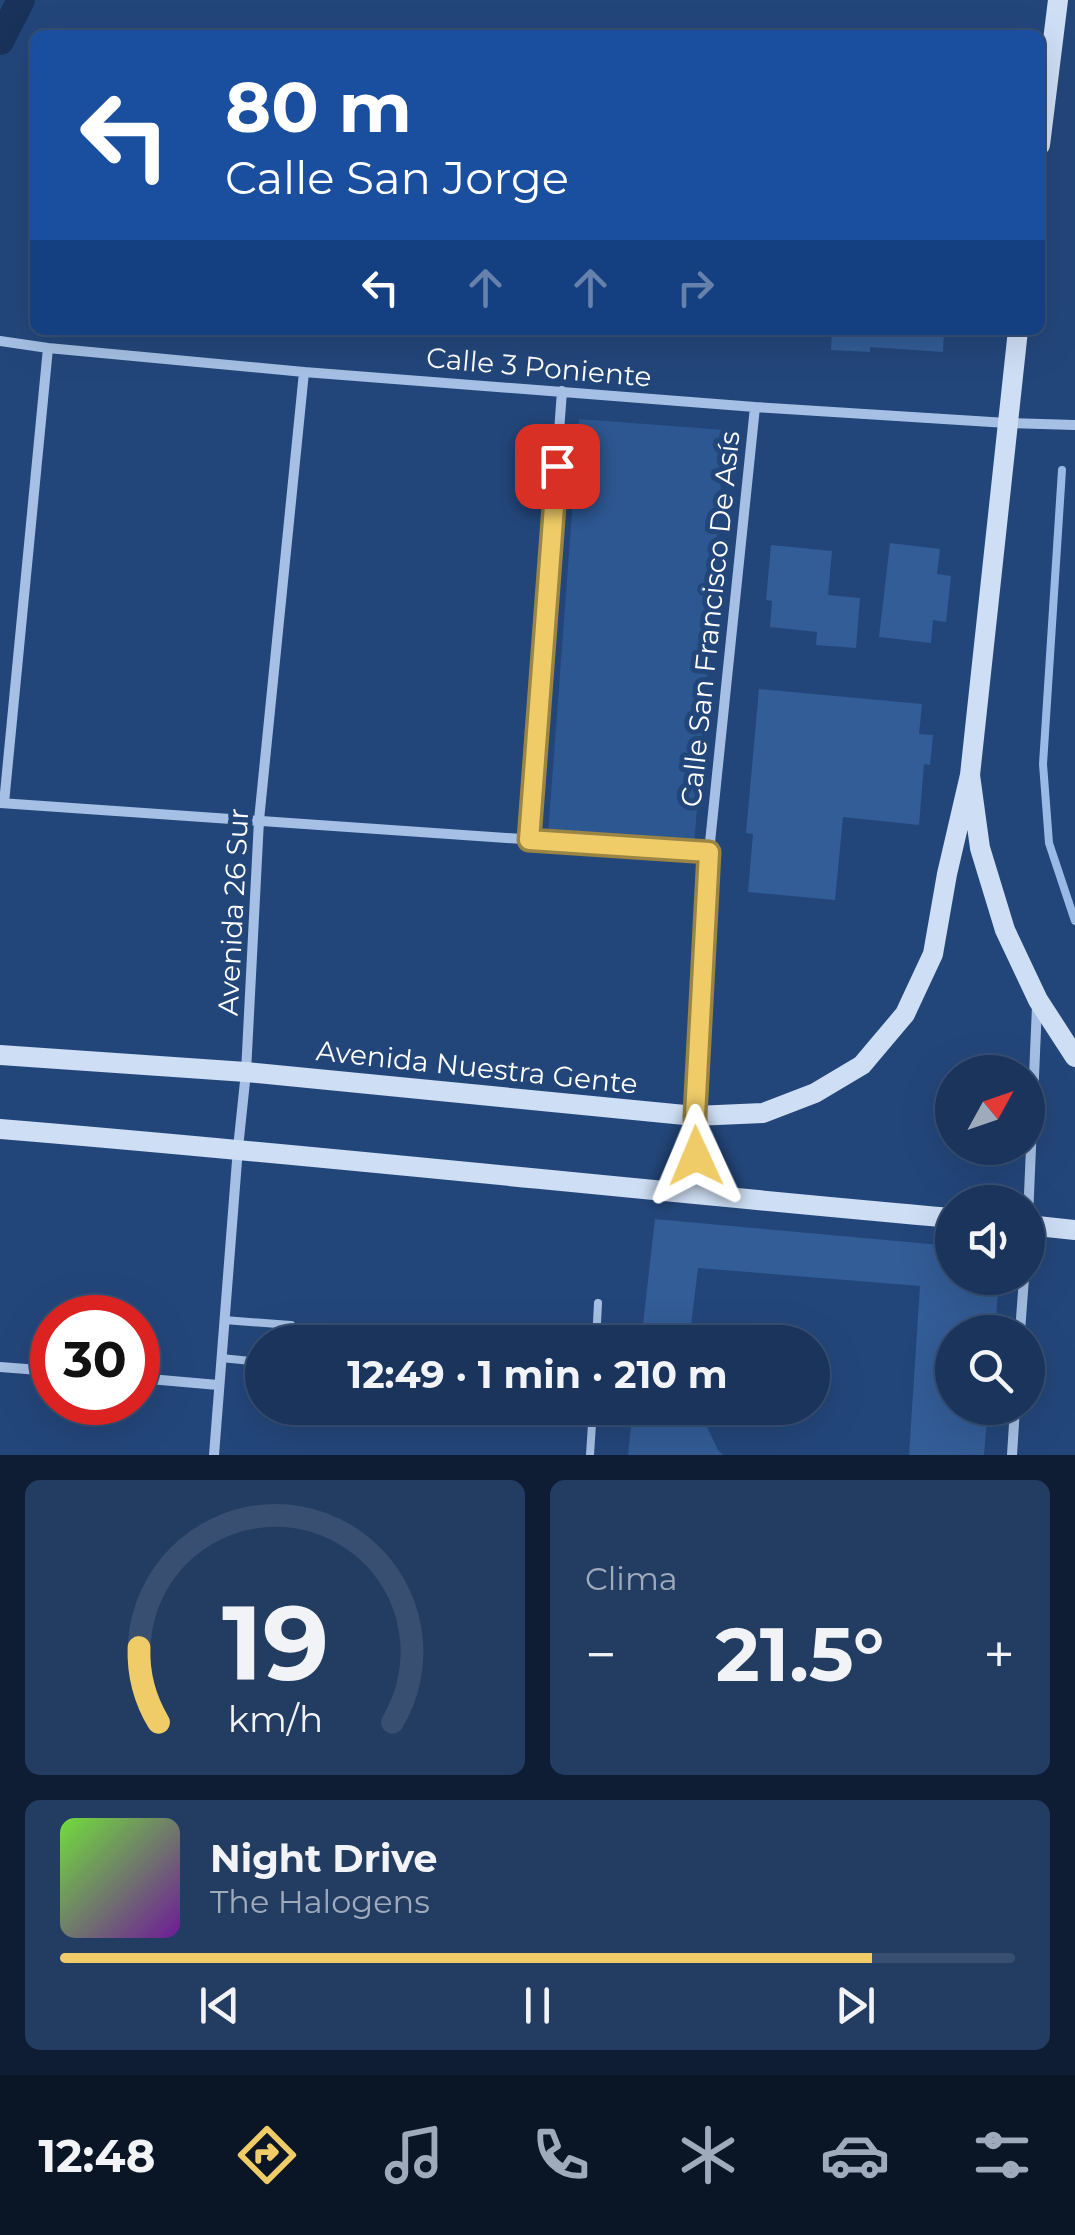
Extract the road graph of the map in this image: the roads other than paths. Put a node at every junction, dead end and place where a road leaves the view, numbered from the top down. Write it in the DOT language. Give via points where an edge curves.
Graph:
graph roads {
  1 [pos="1058,0"];
  2 [pos="1045,105"];
  3 [pos="1017,335"];
  4 [pos="0,341"];
  5 [pos="48,348"];
  6 [pos="304,372"];
  7 [pos="562,391"];
  8 [pos="755,407"];
  9 [pos="1007,423"];
  10 [pos="1075,425"];
  11 [pos="970,774"];
  12 [pos="2,803"];
  13 [pos="259,820"];
  14 [pos="529,840"];
  15 [pos="709,852"];
  16 [pos="1038,1000"];
  17 [pos="0,1055"];
  18 [pos="1075,1057"];
  19 [pos="246,1072"];
  20 [pos="695,1116"];
  21 [pos="0,1129"];
  22 [pos="238,1148"];
  23 [pos="1030,1185"];
  24 [pos="698,1196"];
  25 [pos="935,1217"];
  26 [pos="1045,1224"];
  27 [pos="1075,1230"];
  28 [pos="598,1303"];
  29 [pos="224,1320"];
  30 [pos="291,1325"];
  31 [pos="597,1325"];
  32 [pos="221,1358"];
  33 [pos="245,1360"];
  34 [pos="0,1366"];
  35 [pos="30,1369"];
  36 [pos="160,1380"];
  37 [pos="218,1386"];
  38 [pos="592,1425"];
  39 [pos="1014,1425"];
  40 [pos="214,1455"];
  41 [pos="590,1455"];
  42 [pos="1012,1455"];
  1 -- 2 [label="main road"];
  3 -- 9 [label="main road"];
  4 -- 5 [label="street, Calle 3 Poniente"];
  5 -- 6 [label="street, Calle 3 Poniente"];
  5 -- 12 [label="street"];
  6 -- 7 [label="street, Calle 3 Poniente"];
  6 -- 13 [label="street, Avenida 26 Sur"];
  7 -- 8 [label="street, Calle 3 Poniente"];
  7 -- 14 [label="street"];
  8 -- 9 [label="street, Calle 3 Poniente"];
  8 -- 15 [label="street, Calle San Francisco De Asís"];
  9 -- 10 [label="street, Calle 3 Poniente"];
  9 -- 11 [label="main road"];
  11 -- 16 [label="main road" via="980,848"];
  11 -- 20 [label="main road, Avenida Nuestra Gente" via="932,954 904,1014 862,1065 815,1094 763,1113"];
  12 -- 13 [label="street"];
  13 -- 14 [label="street"];
  13 -- 19 [label="street, Avenida 26 Sur"];
  14 -- 15 [label="street"];
  15 -- 20 [label="street, Calle San Francisco De Asís"];
  16 -- 18 [label="main road"];
  16 -- 23 [label="street"];
  17 -- 19 [label="main road, Avenida Nuestra Gente"];
  19 -- 20 [label="main road, Avenida Nuestra Gente"];
  19 -- 22 [label="street, Avenida 26 Sur"];
  20 -- 24 [label="street, Calle San Francisco De Asís"];
  21 -- 22 [label="main road"];
  22 -- 24 [label="main road"];
  22 -- 29 [label="street, Avenida 26 Sur"];
  24 -- 25 [label="main road"];
  26 -- 27 [label="main road"];
  28 -- 31 [label="lane"];
  29 -- 30 [label="lane"];
  29 -- 32 [label="street, Avenida 26 Sur"];
  32 -- 33 [label="lane"];
  32 -- 37 [label="street, Avenida 26 Sur"];
  34 -- 35 [label="street"];
  36 -- 37 [label="street"];
  37 -- 40 [label="street, Avenida 26 Sur"];
  38 -- 41 [label="lane"];
  39 -- 42 [label="street"];
}
